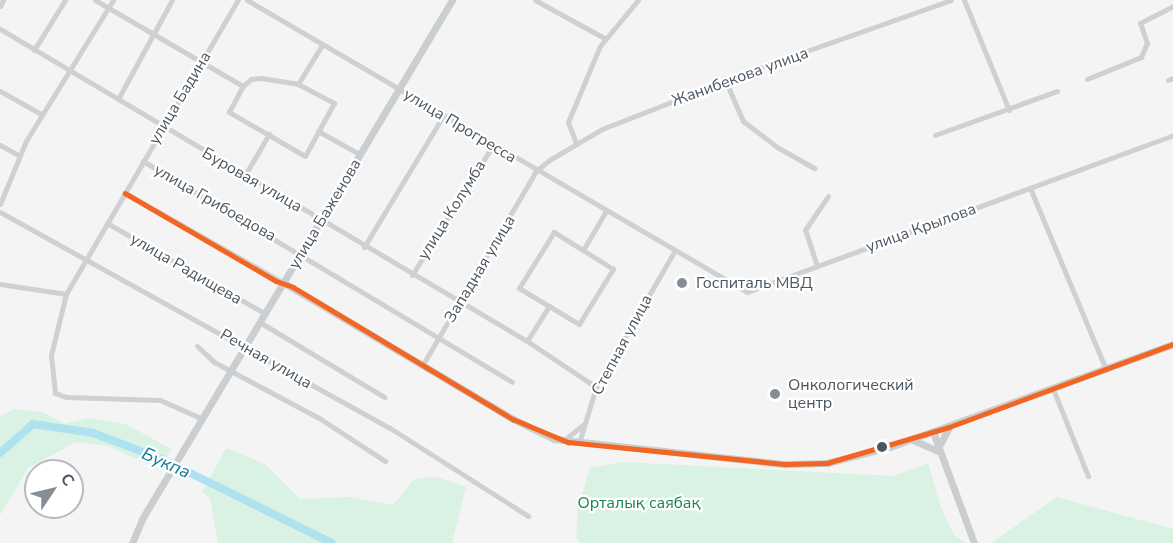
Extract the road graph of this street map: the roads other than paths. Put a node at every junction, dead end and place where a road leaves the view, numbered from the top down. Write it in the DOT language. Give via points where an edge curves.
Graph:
graph roads {
  1 [pos="3,0"];
  2 [pos="64,0"];
  3 [pos="95,0"];
  4 [pos="113,0"];
  5 [pos="172,0"];
  6 [pos="238,0"];
  7 [pos="247,0"];
  8 [pos="452,0"];
  9 [pos="535,0"];
  10 [pos="638,0"];
  11 [pos="951,0"];
  12 [pos="964,0"];
  13 [pos="0,6"];
  14 [pos="1173,6"];
  15 [pos="108,8"];
  16 [pos="0,28"];
  17 [pos="153,36"];
  18 [pos="604,38"];
  19 [pos="322,45"];
  20 [pos="34,50"];
  21 [pos="202,61"];
  22 [pos="71,71"];
  23 [pos="1086,79"];
  24 [pos="726,82"];
  25 [pos="298,84"];
  26 [pos="243,87"];
  27 [pos="399,90"];
  28 [pos="0,91"];
  29 [pos="1057,92"];
  30 [pos="118,99"];
  31 [pos="1009,111"];
  32 [pos="41,114"];
  33 [pos="443,116"];
  34 [pos="163,127"];
  35 [pos="318,131"];
  36 [pos="269,134"];
  37 [pos="935,135"];
  38 [pos="1173,135"];
  39 [pos="576,142"];
  40 [pos="0,145"];
  41 [pos="493,145"];
  42 [pos="18,155"];
  43 [pos="361,155"];
  44 [pos="143,161"];
  45 [pos="814,168"];
  46 [pos="536,171"];
  47 [pos="244,176"];
  48 [pos="1030,188"];
  49 [pos="125,193"];
  50 [pos="828,196"];
  51 [pos="0,204"];
  52 [pos="606,211"];
  53 [pos="0,212"];
  54 [pos="322,220"];
  55 [pos="106,223"];
  56 [pos="364,247"];
  57 [pos="583,250"];
  58 [pos="674,252"];
  59 [pos="302,254"];
  60 [pos="86,258"];
  61 [pos="817,266"];
  62 [pos="412,275"];
  63 [pos="284,283"];
  64 [pos="0,284"];
  65 [pos="66,294"];
  66 [pos="460,303"];
  67 [pos="549,306"];
  68 [pos="266,314"];
  69 [pos="261,322"];
  70 [pos="440,338"];
  71 [pos="527,341"];
  72 [pos="1173,344"];
  73 [pos="197,346"];
  74 [pos="246,347"];
  75 [pos="422,366"];
  76 [pos="234,370"];
  77 [pos="1106,370"];
  78 [pos="512,382"];
  79 [pos="596,387"];
  80 [pos="1053,389"];
  81 [pos="384,397"];
  82 [pos="203,418"];
  83 [pos="585,423"];
  84 [pos="949,427"];
  85 [pos="933,432"];
  86 [pos="912,439"];
  87 [pos="563,441"];
  88 [pos="578,443"];
  89 [pos="938,449"];
  90 [pos="386,461"];
  91 [pos="1088,476"];
  92 [pos="528,516"];
  93 [pos="132,543"];
  94 [pos="974,543"];
  1 -- 13 [label="street"];
  2 -- 20 [label="street"];
  3 -- 15 [label="street"];
  4 -- 15 [label="street"];
  5 -- 17 [label="street"];
  6 -- 21 [label="street, улица Бадина"];
  7 -- 19 [label="street, улица Прогресса"];
  8 -- 27 [label="main road, улица Баженова"];
  9 -- 18 [label="street"];
  10 -- 18 [label="street"];
  11 -- 24 [label="street, Жанибекова улица"];
  12 -- 31 [label="street"];
  14 -- 23 [label="street" via="1140,22 1146,43 1141,57"];
  15 -- 17 [label="street"];
  15 -- 22 [label="street"];
  16 -- 20 [label="street, Буровая улица"];
  17 -- 21 [label="street"];
  17 -- 30 [label="street"];
  18 -- 39 [label="street" via="568,122"];
  19 -- 25 [label="street"];
  19 -- 27 [label="street, улица Прогресса"];
  20 -- 22 [label="street, Буровая улица"];
  21 -- 26 [label="street"];
  21 -- 34 [label="street, улица Бадина"];
  22 -- 30 [label="street, Буровая улица"];
  22 -- 32 [label="street"];
  24 -- 39 [label="street, Жанибекова улица"];
  24 -- 45 [label="street" via="742,121"];
  25 -- 26 [label="street" via="261,78 251,79"];
  25 -- 35 [label="street" via="334,103"];
  26 -- 36 [label="street" via="229,112"];
  27 -- 33 [label="street, улица Прогресса"];
  27 -- 43 [label="main road, улица Баженова"];
  28 -- 32 [label="street"];
  29 -- 31 [label="street"];
  30 -- 34 [label="street, Буровая улица"];
  31 -- 37 [label="street"];
  32 -- 42 [label="street"];
  33 -- 41 [label="street, улица Прогресса"];
  33 -- 56 [label="street"];
  34 -- 44 [label="street, улица Бадина"];
  34 -- 47 [label="street, Буровая улица"];
  35 -- 36 [label="street" via="305,156"];
  35 -- 43 [label="street"];
  36 -- 47 [label="street"];
  38 -- 48 [label="street, улица Крылова"];
  39 -- 46 [label="street, Жанибекова улица"];
  40 -- 42 [label="street"];
  41 -- 46 [label="street, улица Прогресса"];
  41 -- 62 [label="street, улица Колумба"];
  42 -- 51 [label="street"];
  43 -- 54 [label="main road, улица Баженова"];
  44 -- 49 [label="street, улица Бадина"];
  44 -- 59 [label="street, улица Грибоедова"];
  46 -- 52 [label="street, улица Прогресса"];
  46 -- 66 [label="street, Западная улица"];
  47 -- 54 [label="street, Буровая улица"];
  48 -- 61 [label="street, улица Крылова"];
  48 -- 77 [label="street"];
  49 -- 55 [label="street, улица Бадина"];
  49 -- 63 [label="street"];
  50 -- 61 [label="street" via="805,230"];
  52 -- 57 [label="street"];
  52 -- 58 [label="street, улица Прогресса"];
  53 -- 60 [label="street, Речная улица"];
  54 -- 56 [label="street, Буровая улица"];
  54 -- 59 [label="main road, улица Баженова"];
  55 -- 60 [label="street, улица Бадина"];
  55 -- 68 [label="street, улица Радищева"];
  56 -- 62 [label="street, Буровая улица"];
  57 -- 67 [label="street" via="554,232 519,288"];
  57 -- 67 [label="street" via="613,269 597,297 579,324"];
  58 -- 61 [label="street, улица Крылова" via="747,292"];
  58 -- 79 [label="street, Степная улица"];
  59 -- 63 [label="main road, улица Баженова"];
  59 -- 70 [label="street, улица Грибоедова"];
  60 -- 65 [label="street, улица Бадина"];
  60 -- 74 [label="street, Речная улица"];
  62 -- 66 [label="street, Буровая улица"];
  63 -- 68 [label="main road, улица Баженова"];
  63 -- 75 [label="main road"];
  64 -- 65 [label="street"];
  65 -- 82 [label="street, улица Бадина" via="51,355 55,393 80,400 160,400"];
  66 -- 70 [label="street, Западная улица"];
  66 -- 71 [label="street, Буровая улица"];
  67 -- 71 [label="street"];
  68 -- 69 [label="main road, улица Баженова"];
  69 -- 74 [label="main road, улица Баженова"];
  69 -- 81 [label="street" via="352,382"];
  70 -- 75 [label="street, Западная улица"];
  70 -- 78 [label="street, улица Грибоедова"];
  71 -- 79 [label="street, Буровая улица"];
  72 -- 77 [label="main road"];
  73 -- 76 [label="street" via="214,362"];
  74 -- 76 [label="main road, улица Баженова"];
  74 -- 92 [label="street, Речная улица" via="390,428"];
  75 -- 87 [label="main road" via="513,419"];
  76 -- 82 [label="main road, улица Баженова"];
  76 -- 90 [label="street"];
  77 -- 80 [label="main road"];
  79 -- 83 [label="street, Степная улица"];
  80 -- 84 [label="main road"];
  80 -- 91 [label="street"];
  82 -- 93 [label="main road, улица Баженова" via="142,519"];
  83 -- 87 [label="street"];
  83 -- 88 [label="street, Степная улица"];
  84 -- 85 [label="main road"];
  84 -- 89 [label="main road"];
  85 -- 86 [label="main road"];
  85 -- 89 [label="main road"];
  86 -- 88 [label="main road" via="852,458 811,465"];
  86 -- 89 [label="main road"];
  87 -- 88 [label="main road"];
  89 -- 94 [label="main road"];
}
